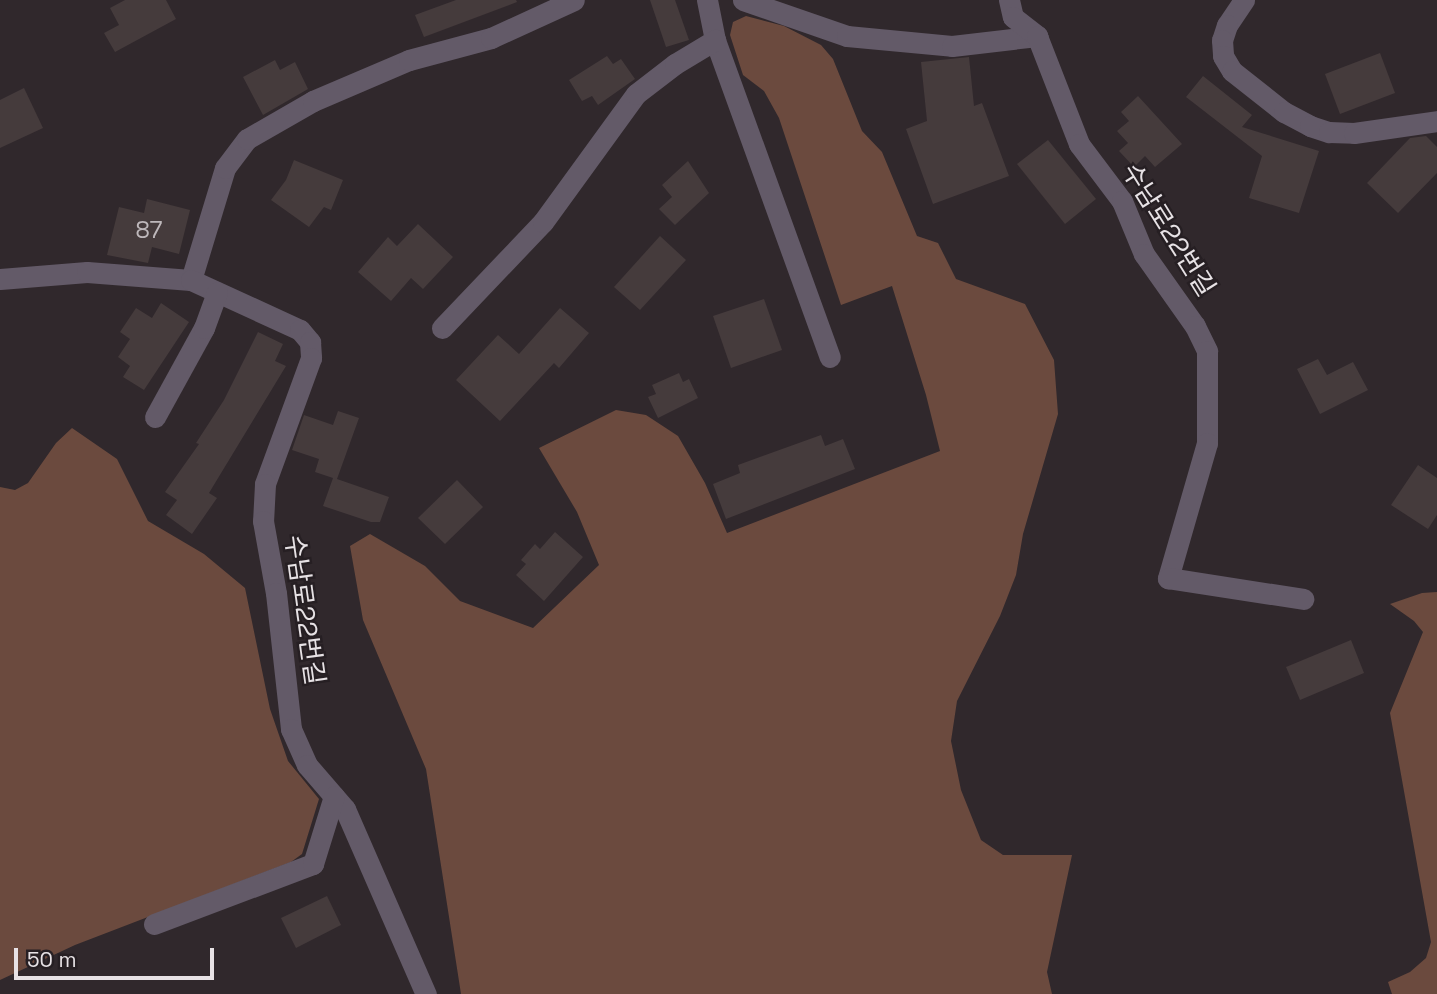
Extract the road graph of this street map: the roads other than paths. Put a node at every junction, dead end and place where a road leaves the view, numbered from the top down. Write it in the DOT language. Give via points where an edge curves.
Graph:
graph roads {
  1 [pos="574,0"];
  2 [pos="707,0"];
  3 [pos="743,0"];
  4 [pos="1009,0"];
  5 [pos="1244,0"];
  6 [pos="1037,36"];
  7 [pos="715,40"];
  8 [pos="1437,121"];
  9 [pos="0,279"];
  10 [pos="191,280"];
  11 [pos="216,292"];
  12 [pos="442,328"];
  13 [pos="830,357"];
  14 [pos="155,417"];
  15 [pos="1303,599"];
  16 [pos="334,796"];
  17 [pos="155,924"];
  18 [pos="426,994"];
  1 -- 10 [label="lane" via="491,38 409,61 325,96 247,139 225,168"];
  2 -- 7 [label="lane"];
  3 -- 6 [label="lane" via="848,36 952,46"];
  4 -- 6 [label="lane, 수남로22번길" via="1013,17"];
  5 -- 8 [label="lane" via="1227,25 1223,56 1232,71 1284,112 1329,132"];
  6 -- 15 [label="lane, 수남로22번길" via="1079,144 1122,201 1143,254 1195,326 1207,351 1207,443 1168,578"];
  7 -- 12 [label="lane" via="655,78 630,100 543,222"];
  7 -- 13 [label="lane"];
  9 -- 10 [label="lane, 수남로22번길" via="86,272"];
  10 -- 11 [label="lane, 수남로22번길"];
  11 -- 14 [label="lane" via="204,328"];
  11 -- 16 [label="lane, 수남로22번길" via="300,330 310,342 311,358 265,484 263,521 291,729 307,765"];
  16 -- 17 [label="lane" via="313,864"];
  16 -- 18 [label="lane, 수남로22번길" via="345,809"];
}
